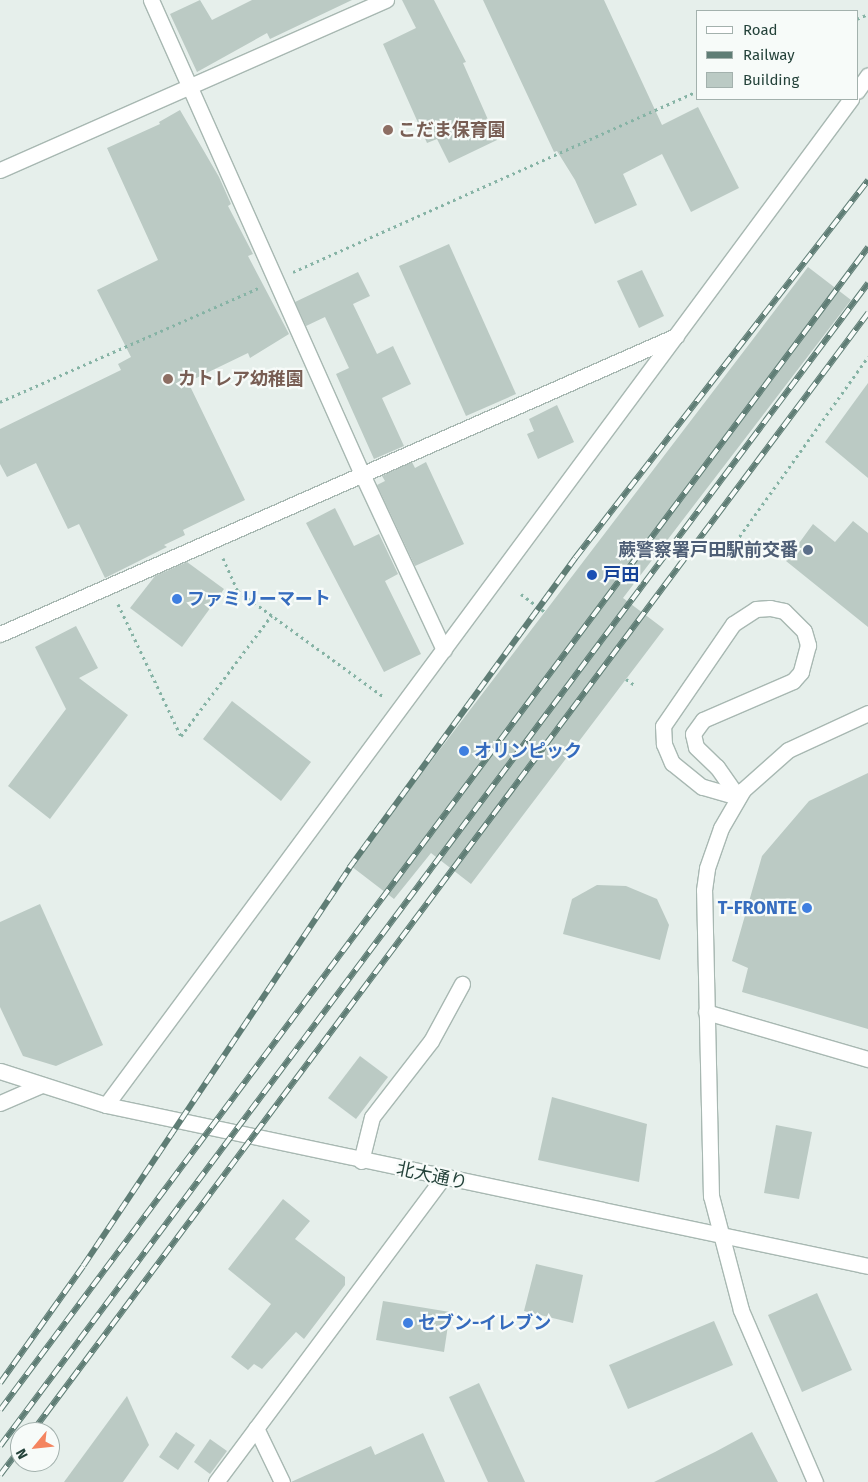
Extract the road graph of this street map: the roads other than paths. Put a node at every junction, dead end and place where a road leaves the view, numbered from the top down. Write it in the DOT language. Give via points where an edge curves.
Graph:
graph roads {
  1 [pos="151,0"];
  2 [pos="386,0"];
  3 [pos="868,75"];
  4 [pos="190,86"];
  5 [pos="858,90"];
  6 [pos="850,100"];
  7 [pos="0,170"];
  8 [pos="677,336"];
  9 [pos="361,472"];
  10 [pos="0,634"];
  11 [pos="444,650"];
  12 [pos="868,713"];
  13 [pos="738,797"];
  14 [pos="462,984"];
  15 [pos="706,1012"];
  16 [pos="868,1059"];
  17 [pos="0,1071"];
  18 [pos="39,1086"];
  19 [pos="0,1103"];
  20 [pos="106,1106"];
  21 [pos="361,1161"];
  22 [pos="443,1178"];
  23 [pos="718,1234"];
  24 [pos="868,1266"];
  25 [pos="256,1428"];
  26 [pos="216,1482"];
  27 [pos="282,1482"];
  28 [pos="815,1482"];
  1 -- 4 [label="street"];
  2 -- 4 [label="street"];
  3 -- 5 [label="street"];
  4 -- 7 [label="street"];
  4 -- 9 [label="street"];
  6 -- 8 [label="street"];
  8 -- 9 [label="street"];
  8 -- 11 [label="street"];
  9 -- 10 [label="street"];
  9 -- 11 [label="street"];
  11 -- 20 [label="street"];
  12 -- 13 [label="street" via="788,750 766,767"];
  13 -- 13 [label="street" via="702,787 672,763 664,744 663,726 734,624 756,609 770,608 784,611 804,631 807,659 801,672 793,681 703,720 693,734 696,748 717,767"];
  13 -- 15 [label="street" via="721,828 707,868 704,890"];
  14 -- 21 [label="street" via="431,1042 372,1117"];
  15 -- 16 [label="street"];
  15 -- 23 [label="street" via="711,1196"];
  17 -- 18 [label="street, 北大通り"];
  18 -- 19 [label="street"];
  18 -- 20 [label="street, 北大通り"];
  20 -- 21 [label="street, 北大通り"];
  21 -- 22 [label="street, 北大通り"];
  22 -- 23 [label="street, 北大通り"];
  22 -- 25 [label="street"];
  23 -- 24 [label="street, 北大通り"];
  23 -- 28 [label="street" via="741,1310"];
  25 -- 26 [label="street"];
  25 -- 27 [label="street"];
}
